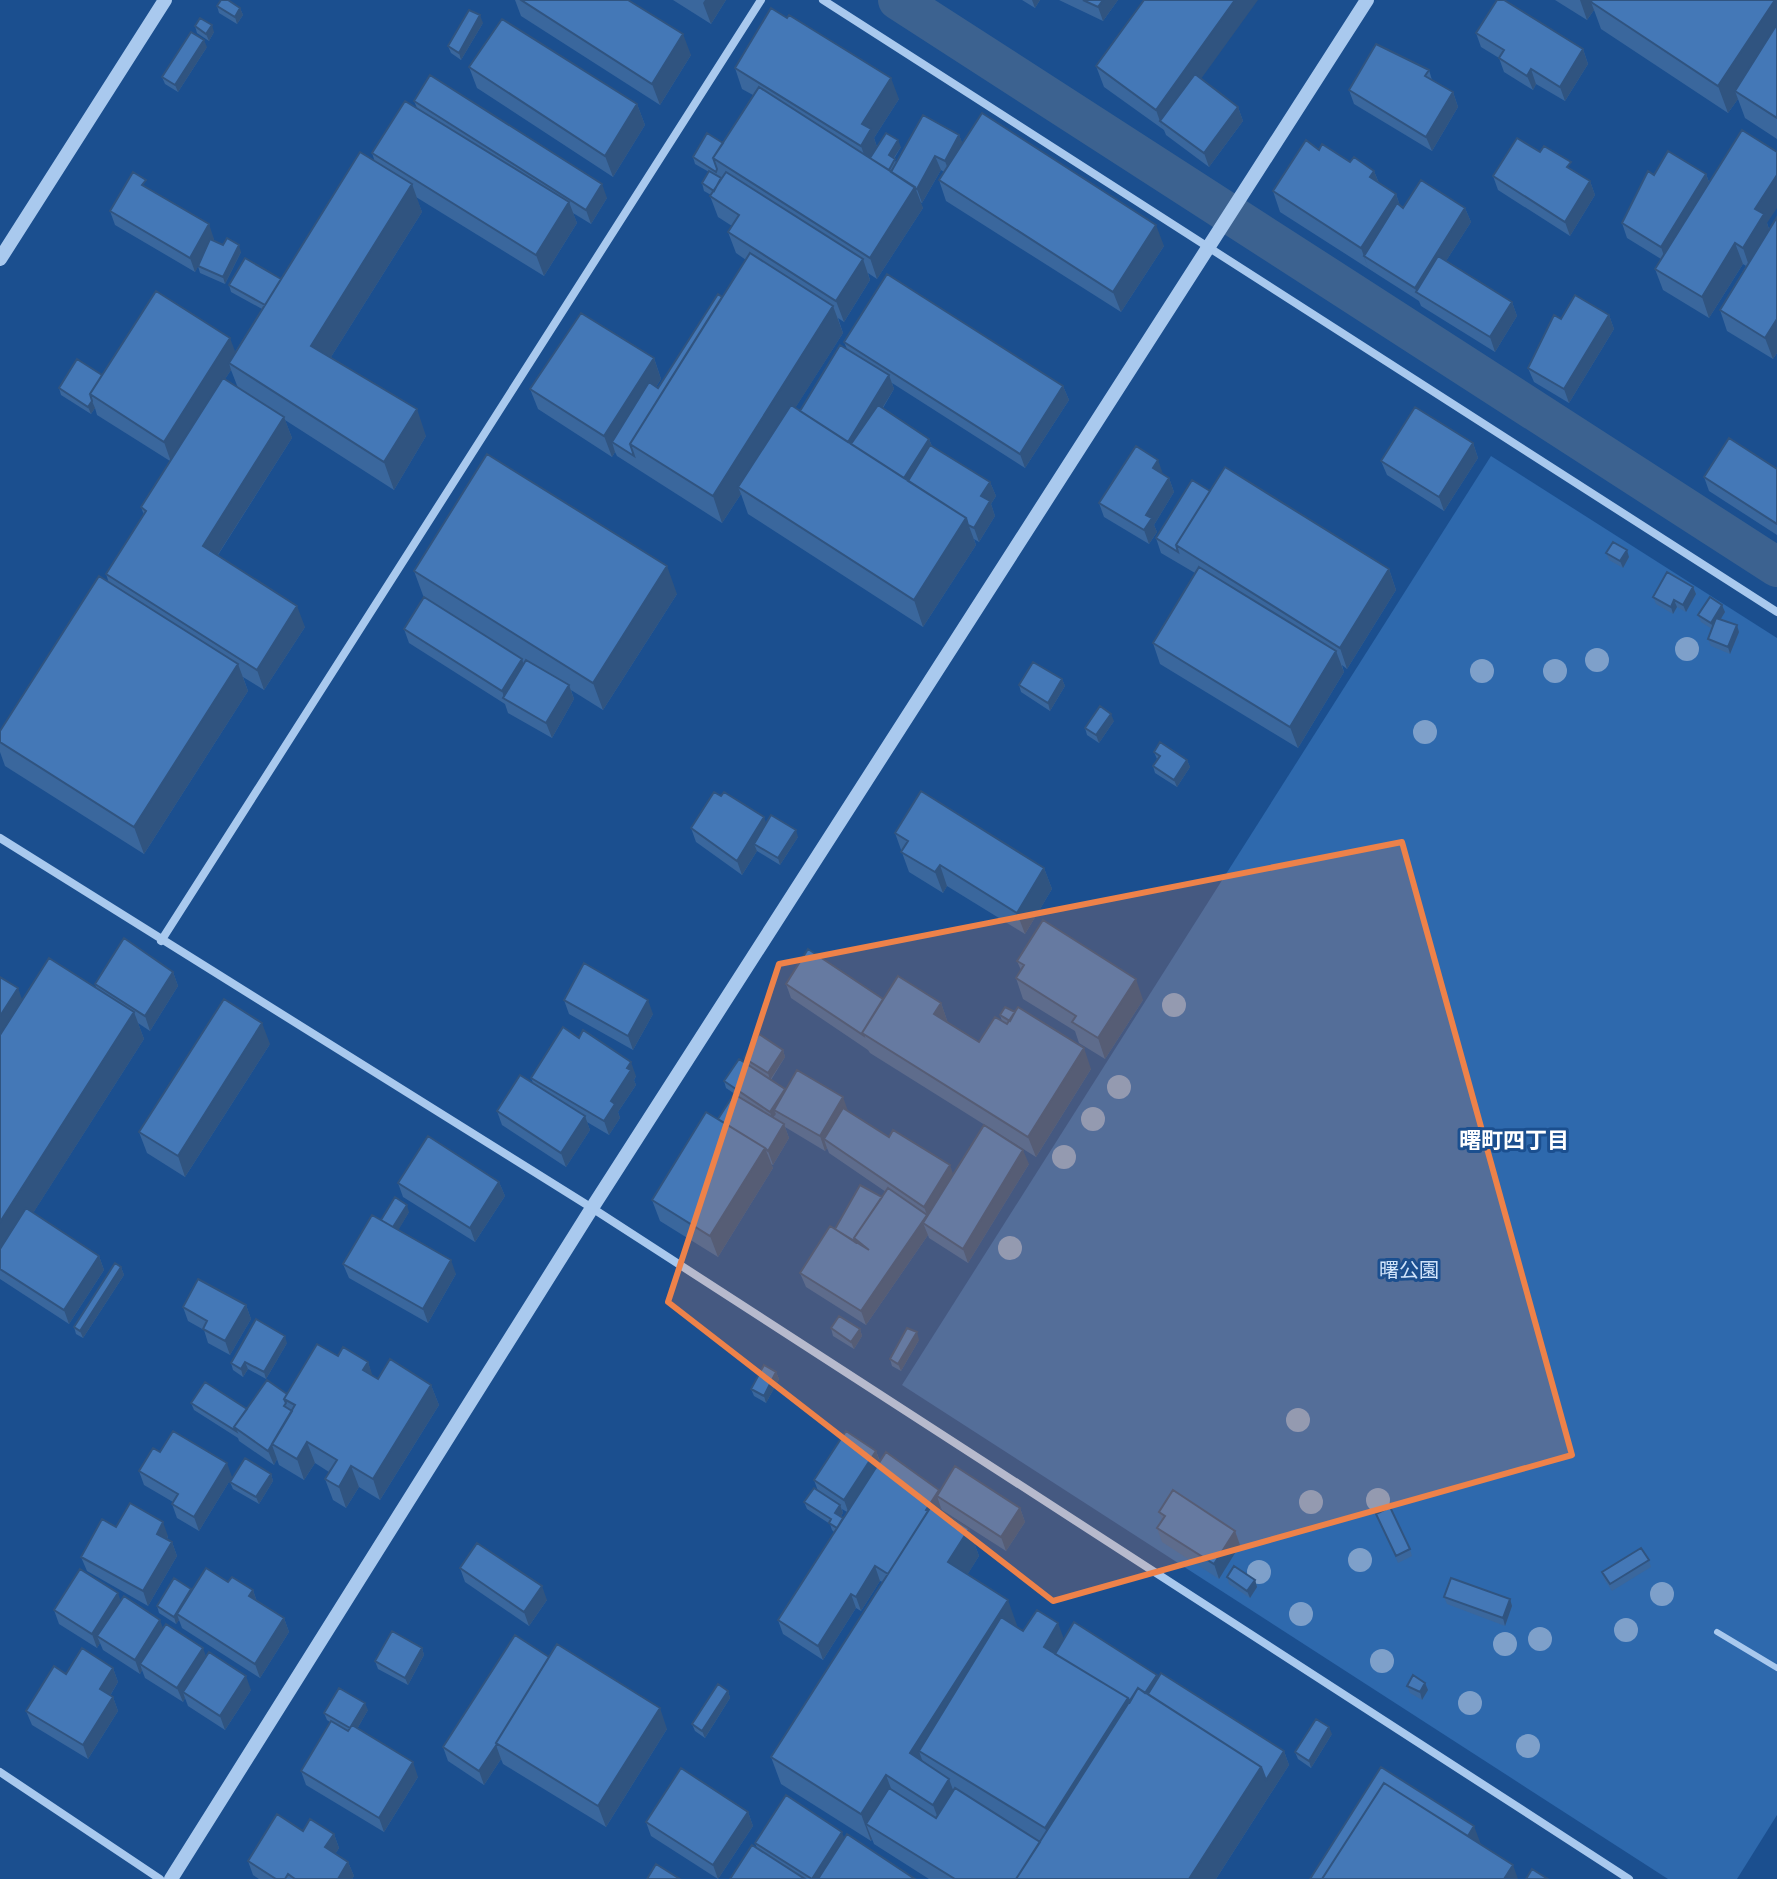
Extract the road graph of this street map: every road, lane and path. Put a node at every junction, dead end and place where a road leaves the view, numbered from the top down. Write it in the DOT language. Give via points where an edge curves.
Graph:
graph roads {
  1 [pos="165,0"];
  2 [pos="761,0"];
  3 [pos="823,0"];
  4 [pos="1367,0"];
  5 [pos="1211,247"];
  6 [pos="0,259"];
  7 [pos="1777,612"];
  8 [pos="0,838"];
  9 [pos="161,941"];
  10 [pos="592,1208"];
  11 [pos="1717,1632"];
  12 [pos="1777,1668"];
  13 [pos="0,1772"];
  14 [pos="160,1879"];
  15 [pos="171,1879"];
  16 [pos="1629,1879"];
  1 -- 6 [label="street"];
  2 -- 9 [label="street"];
  3 -- 5 [label="street"];
  4 -- 5 [label="street"];
  5 -- 7 [label="street"];
  5 -- 10 [label="street"];
  8 -- 9 [label="street"];
  9 -- 10 [label="street"];
  10 -- 15 [label="street"];
  10 -- 16 [label="street"];
  11 -- 12 [label="lane"];
  13 -- 14 [label="street"];
}
